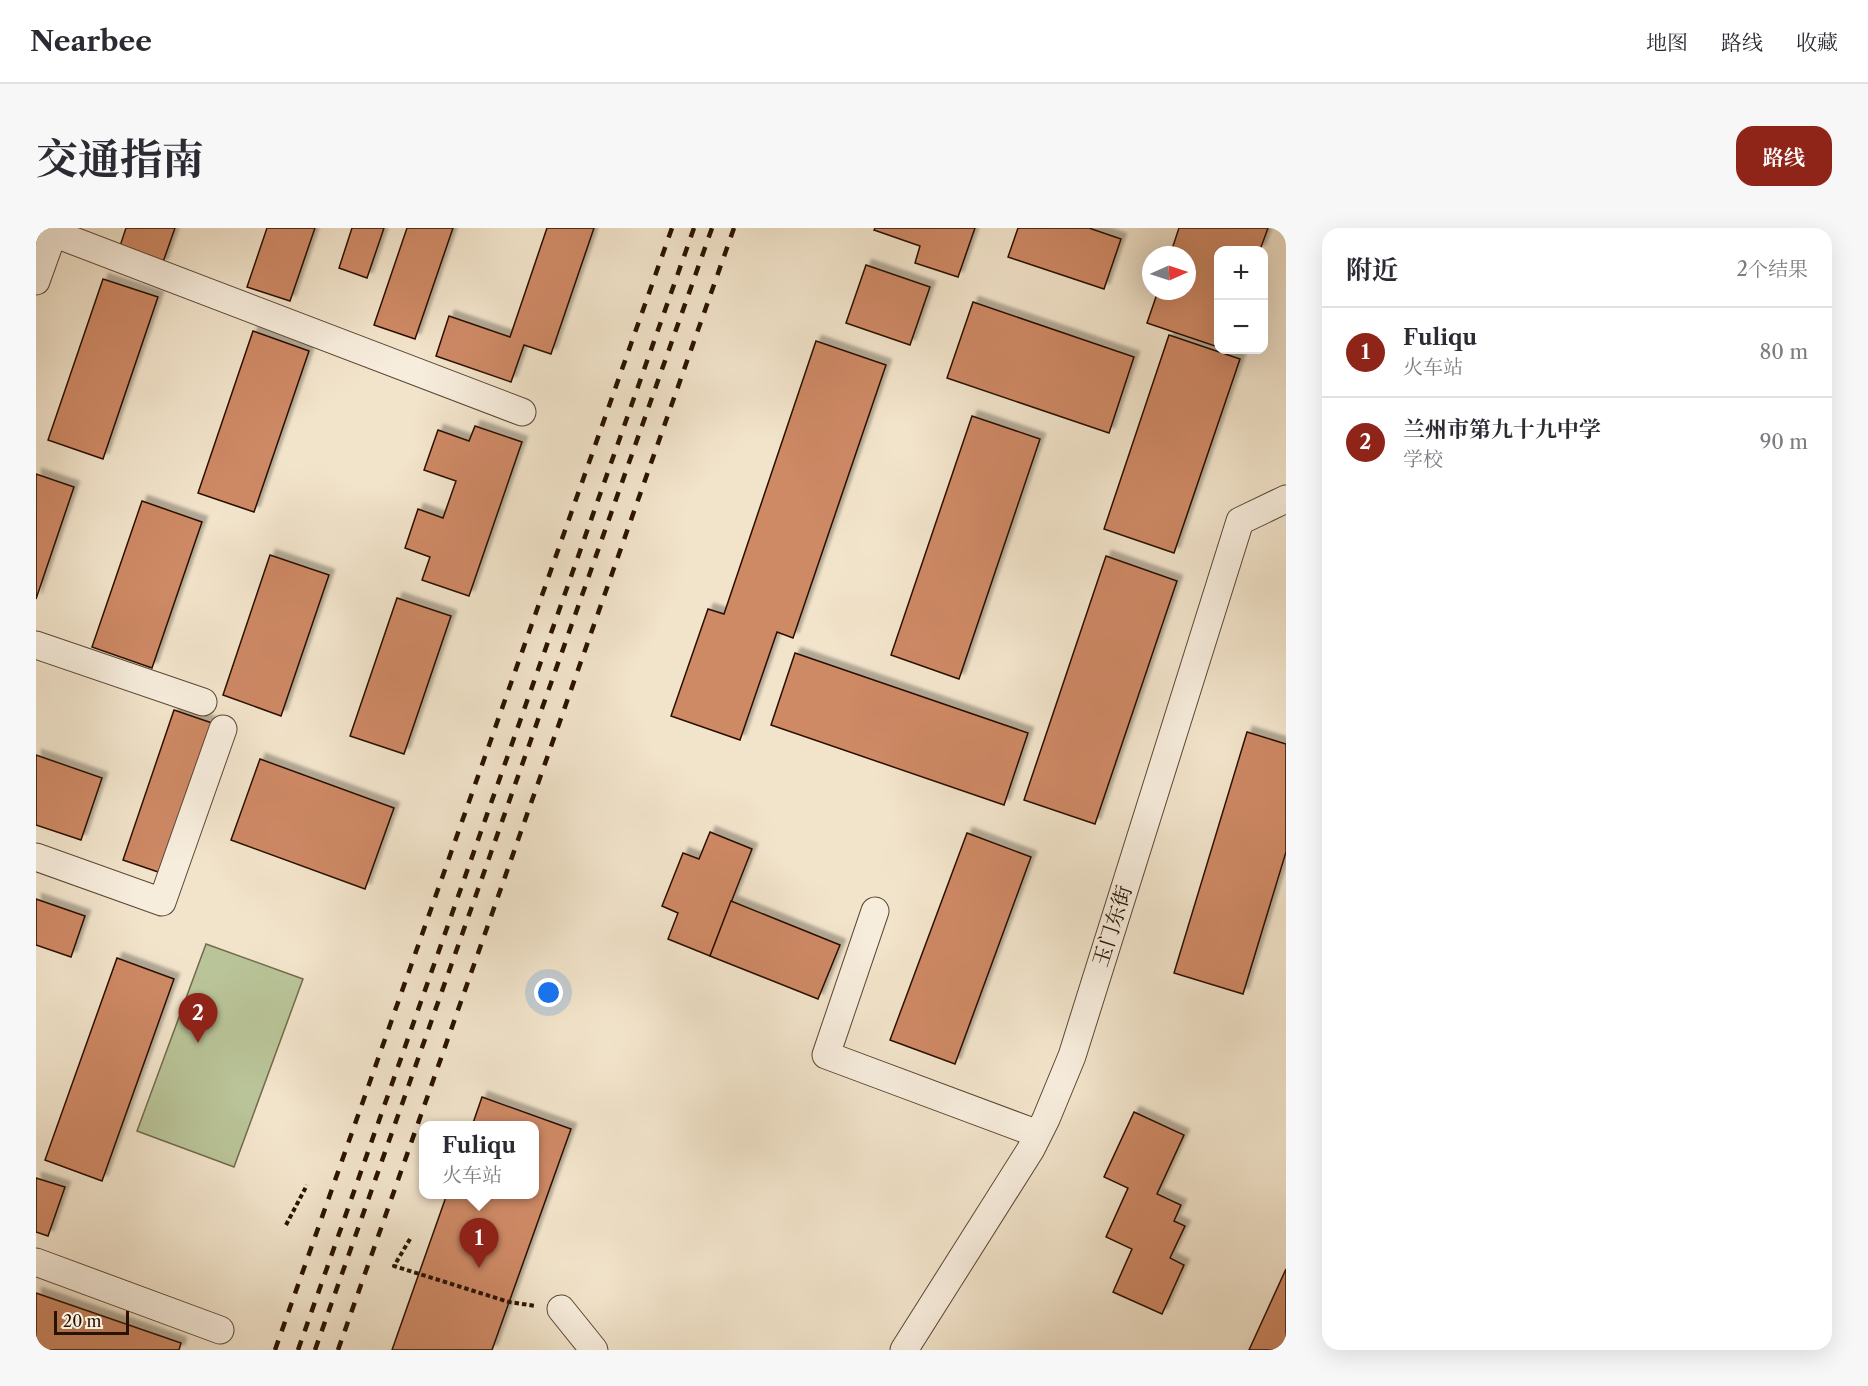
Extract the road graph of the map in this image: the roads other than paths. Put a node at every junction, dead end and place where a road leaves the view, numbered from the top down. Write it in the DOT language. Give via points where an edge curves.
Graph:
graph roads {
  1 [pos="54,231"];
  2 [pos="36,281"];
  3 [pos="522,412"];
  4 [pos="1286,499"];
  5 [pos="36,645"];
  6 [pos="203,702"];
  7 [pos="223,729"];
  8 [pos="36,857"];
  9 [pos="875,911"];
  10 [pos="1038,1134"];
  11 [pos="36,1262"];
  12 [pos="561,1309"];
  13 [pos="220,1330"];
  14 [pos="594,1350"];
  15 [pos="904,1350"];
  1 -- 2 [label="street"];
  1 -- 3 [label="street"];
  4 -- 10 [label="street, 玉门东街" via="1240,521 1072,1056"];
  5 -- 6 [label="street"];
  7 -- 8 [label="street" via="162,902"];
  9 -- 10 [label="street" via="826,1055"];
  10 -- 15 [label="street, 玉门东街"];
  11 -- 13 [label="street"];
  12 -- 14 [label="street"];
}
